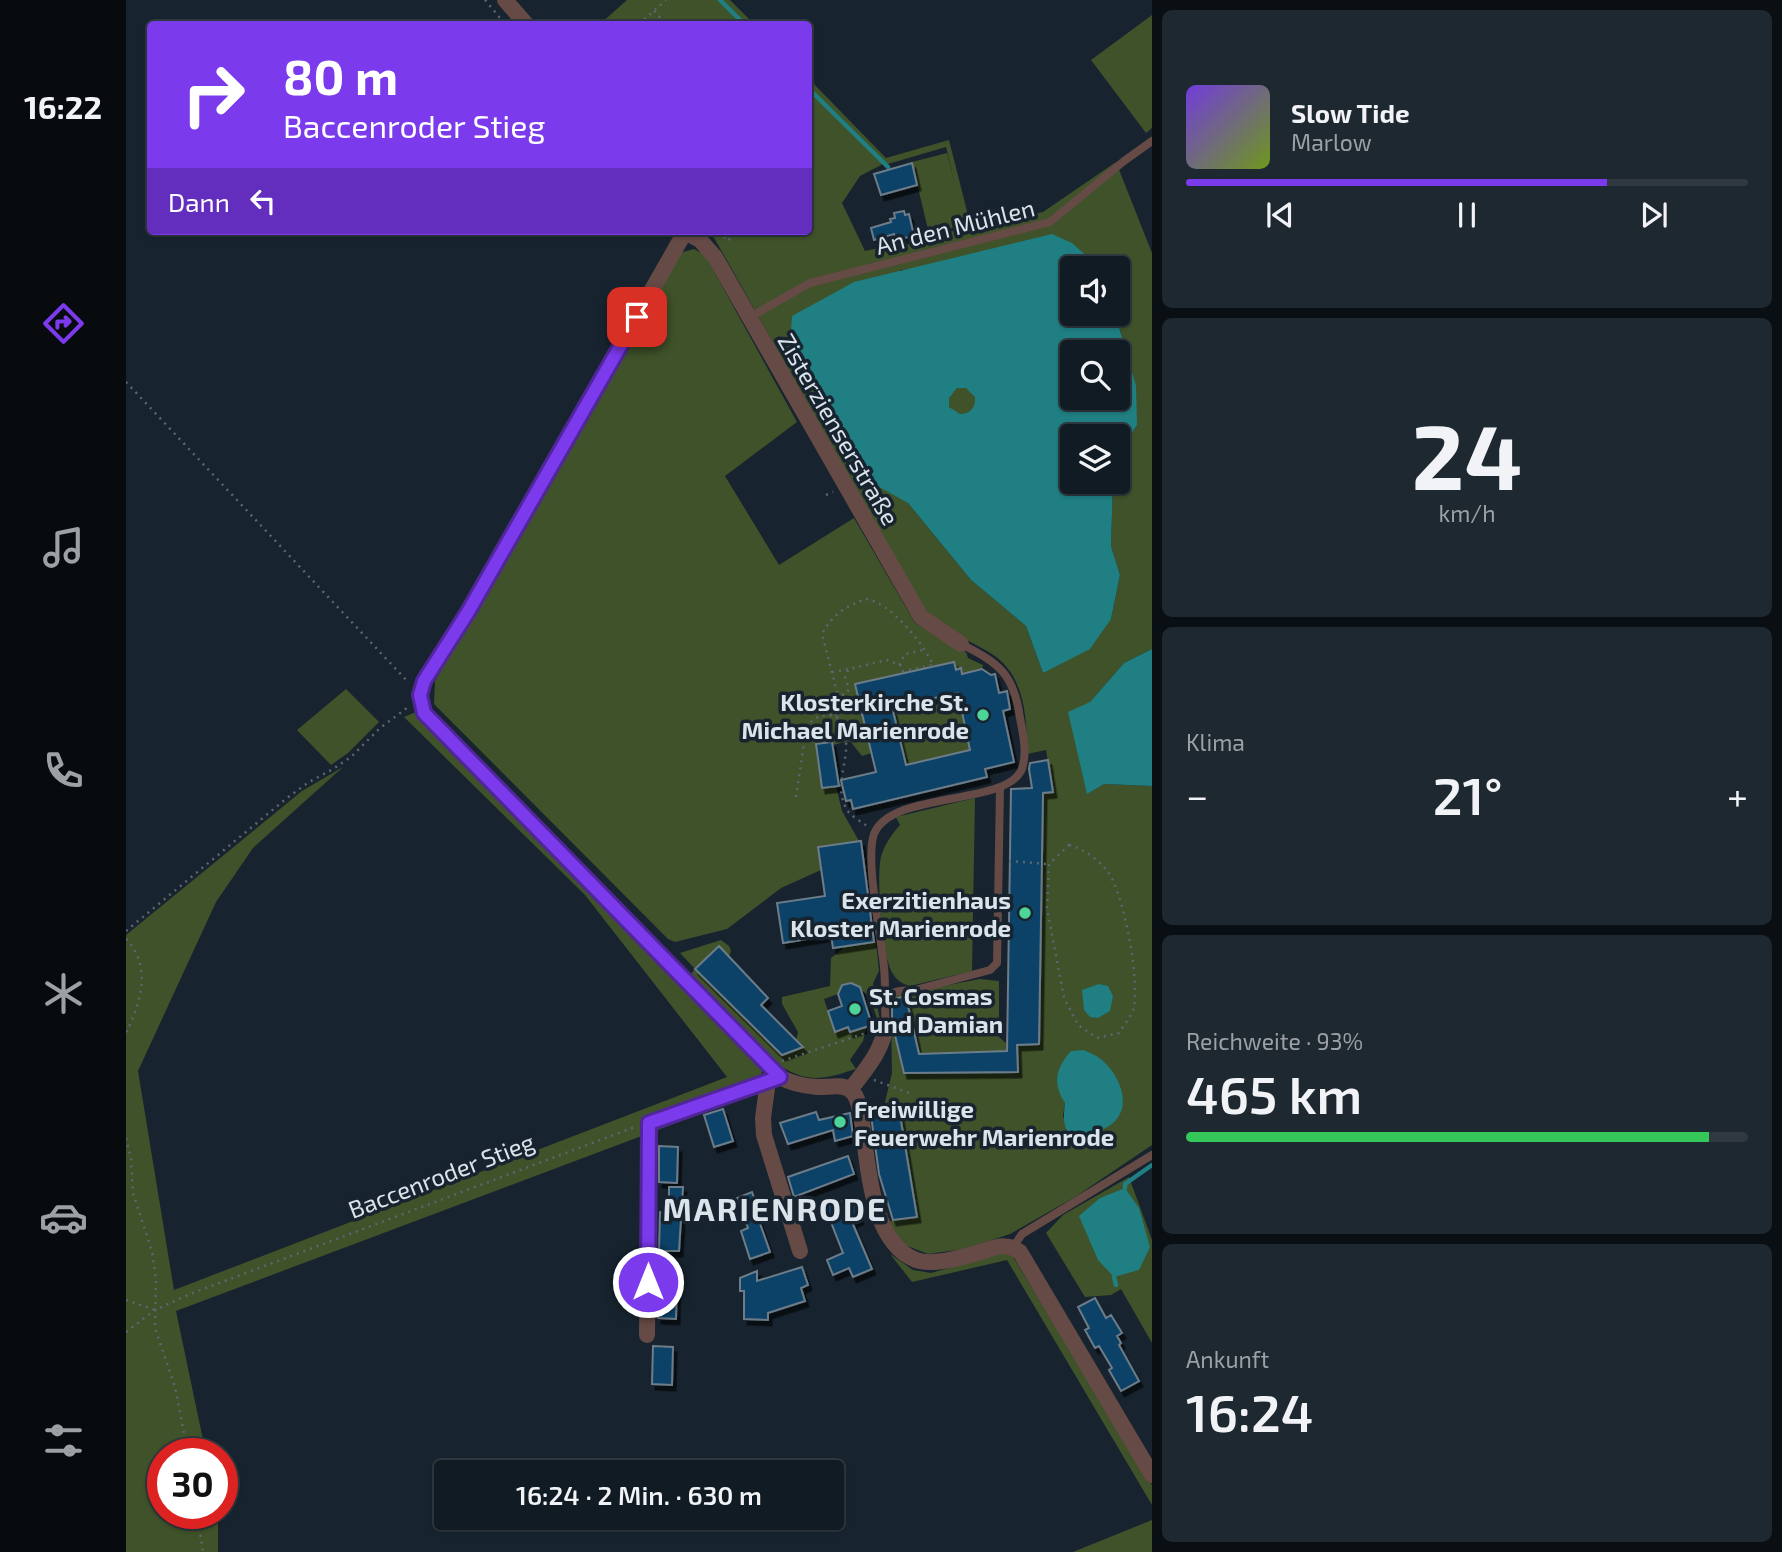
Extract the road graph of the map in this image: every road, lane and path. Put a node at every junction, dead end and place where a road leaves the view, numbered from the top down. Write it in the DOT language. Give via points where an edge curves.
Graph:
graph roads {
  1 [pos="505,0"];
  2 [pos="666,0"];
  3 [pos="654,11"];
  4 [pos="523,21"];
  5 [pos="642,21"];
  6 [pos="663,21"];
  7 [pos="1152,141"];
  8 [pos="683,235"];
  9 [pos="692,235"];
  10 [pos="750,317"];
  11 [pos="126,382"];
  12 [pos="961,644"];
  13 [pos="925,650"];
  14 [pos="899,665"];
  15 [pos="849,668"];
  16 [pos="831,672"];
  17 [pos="839,694"];
  18 [pos="420,695"];
  19 [pos="836,716"];
  20 [pos="1000,788"];
  21 [pos="796,797"];
  22 [pos="874,833"];
  23 [pos="998,861"];
  24 [pos="1049,864"];
  25 [pos="126,931"];
  26 [pos="126,939"];
  27 [pos="884,995"];
  28 [pos="886,1025"];
  29 [pos="126,1033"];
  30 [pos="844,1034"];
  31 [pos="846,1040"];
  32 [pos="881,1046"];
  33 [pos="773,1075"];
  34 [pos="861,1075"];
  35 [pos="850,1090"];
  36 [pos="912,1094"];
  37 [pos="649,1123"];
  38 [pos="126,1138"];
  39 [pos="1152,1155"];
  40 [pos="1013,1247"];
  41 [pos="800,1251"];
  42 [pos="126,1300"];
  43 [pos="155,1310"];
  44 [pos="126,1332"];
  45 [pos="647,1335"];
  46 [pos="185,1438"];
  47 [pos="1152,1475"];
  48 [pos="199,1529"];
  49 [pos="203,1552"];
  1 -- 4 [label="street"];
  2 -- 3 [label="path"];
  3 -- 5 [label="path"];
  3 -- 6 [label="path"];
  7 -- 10 [label="lane, An den Mühlen" via="1050,222 810,283"];
  8 -- 18 [label="street"];
  9 -- 10 [label="street, Zisterzienserstraße" via="715,257"];
  10 -- 12 [label="street, Zisterzienserstraße" via="921,617"];
  11 -- 18 [label="path"];
  12 -- 20 [label="lane" via="1003,670 1018,701 1024,761 1013,780"];
  13 -- 14 [label="path" via="905,654"];
  13 -- 14 [label="path" via="933,665 903,671"];
  13 -- 16 [label="path" via="902,623 874,600 866,600 836,613 822,634"];
  14 -- 15 [label="path" via="887,660"];
  15 -- 16 [label="path"];
  15 -- 17 [label="path" via="845,677 849,689"];
  16 -- 17 [label="path"];
  17 -- 19 [label="path"];
  18 -- 25 [label="path" via="351,757 288,798"];
  18 -- 33 [label="street" via="424,713"];
  19 -- 21 [label="path" via="815,717 809,722"];
  19 -- 22 [label="path" via="848,746 841,786 846,809"];
  20 -- 22 [label="lane" via="910,808 890,817"];
  20 -- 23 [label="lane"];
  22 -- 27 [label="lane" via="871,858"];
  23 -- 24 [label="path"];
  23 -- 27 [label="lane" via="997,963 990,970"];
  24 -- 24 [label="path" via="1069,845 1084,849 1109,873 1126,914 1134,972 1133,1010 1119,1033 1097,1038 1078,1025 1064,998 1047,908"];
  26 -- 29 [label="path" via="141,958 142,988"];
  27 -- 28 [label="lane"];
  28 -- 32 [label="street"];
  30 -- 31 [label="path"];
  31 -- 32 [label="path" via="872,1035"];
  31 -- 33 [label="path"];
  32 -- 34 [label="street"];
  33 -- 35 [label="street"];
  33 -- 37 [label="street"];
  33 -- 41 [label="street" via="763,1118 764,1135"];
  34 -- 35 [label="street"];
  34 -- 36 [label="path"];
  35 -- 40 [label="street" via="858,1100 877,1213 898,1250 918,1261 956,1259 1003,1245"];
  37 -- 43 [label="path, Baccenroder Stieg"];
  37 -- 45 [label="street"];
  38 -- 43 [label="path" via="133,1194 152,1251"];
  39 -- 40 [label="lane" via="1022,1234"];
  40 -- 47 [label="street"];
  42 -- 43 [label="path"];
  43 -- 44 [label="path, Baccenroder Stieg"];
  43 -- 46 [label="path" via="155,1328 175,1387"];
  48 -- 49 [label="path"];
}
